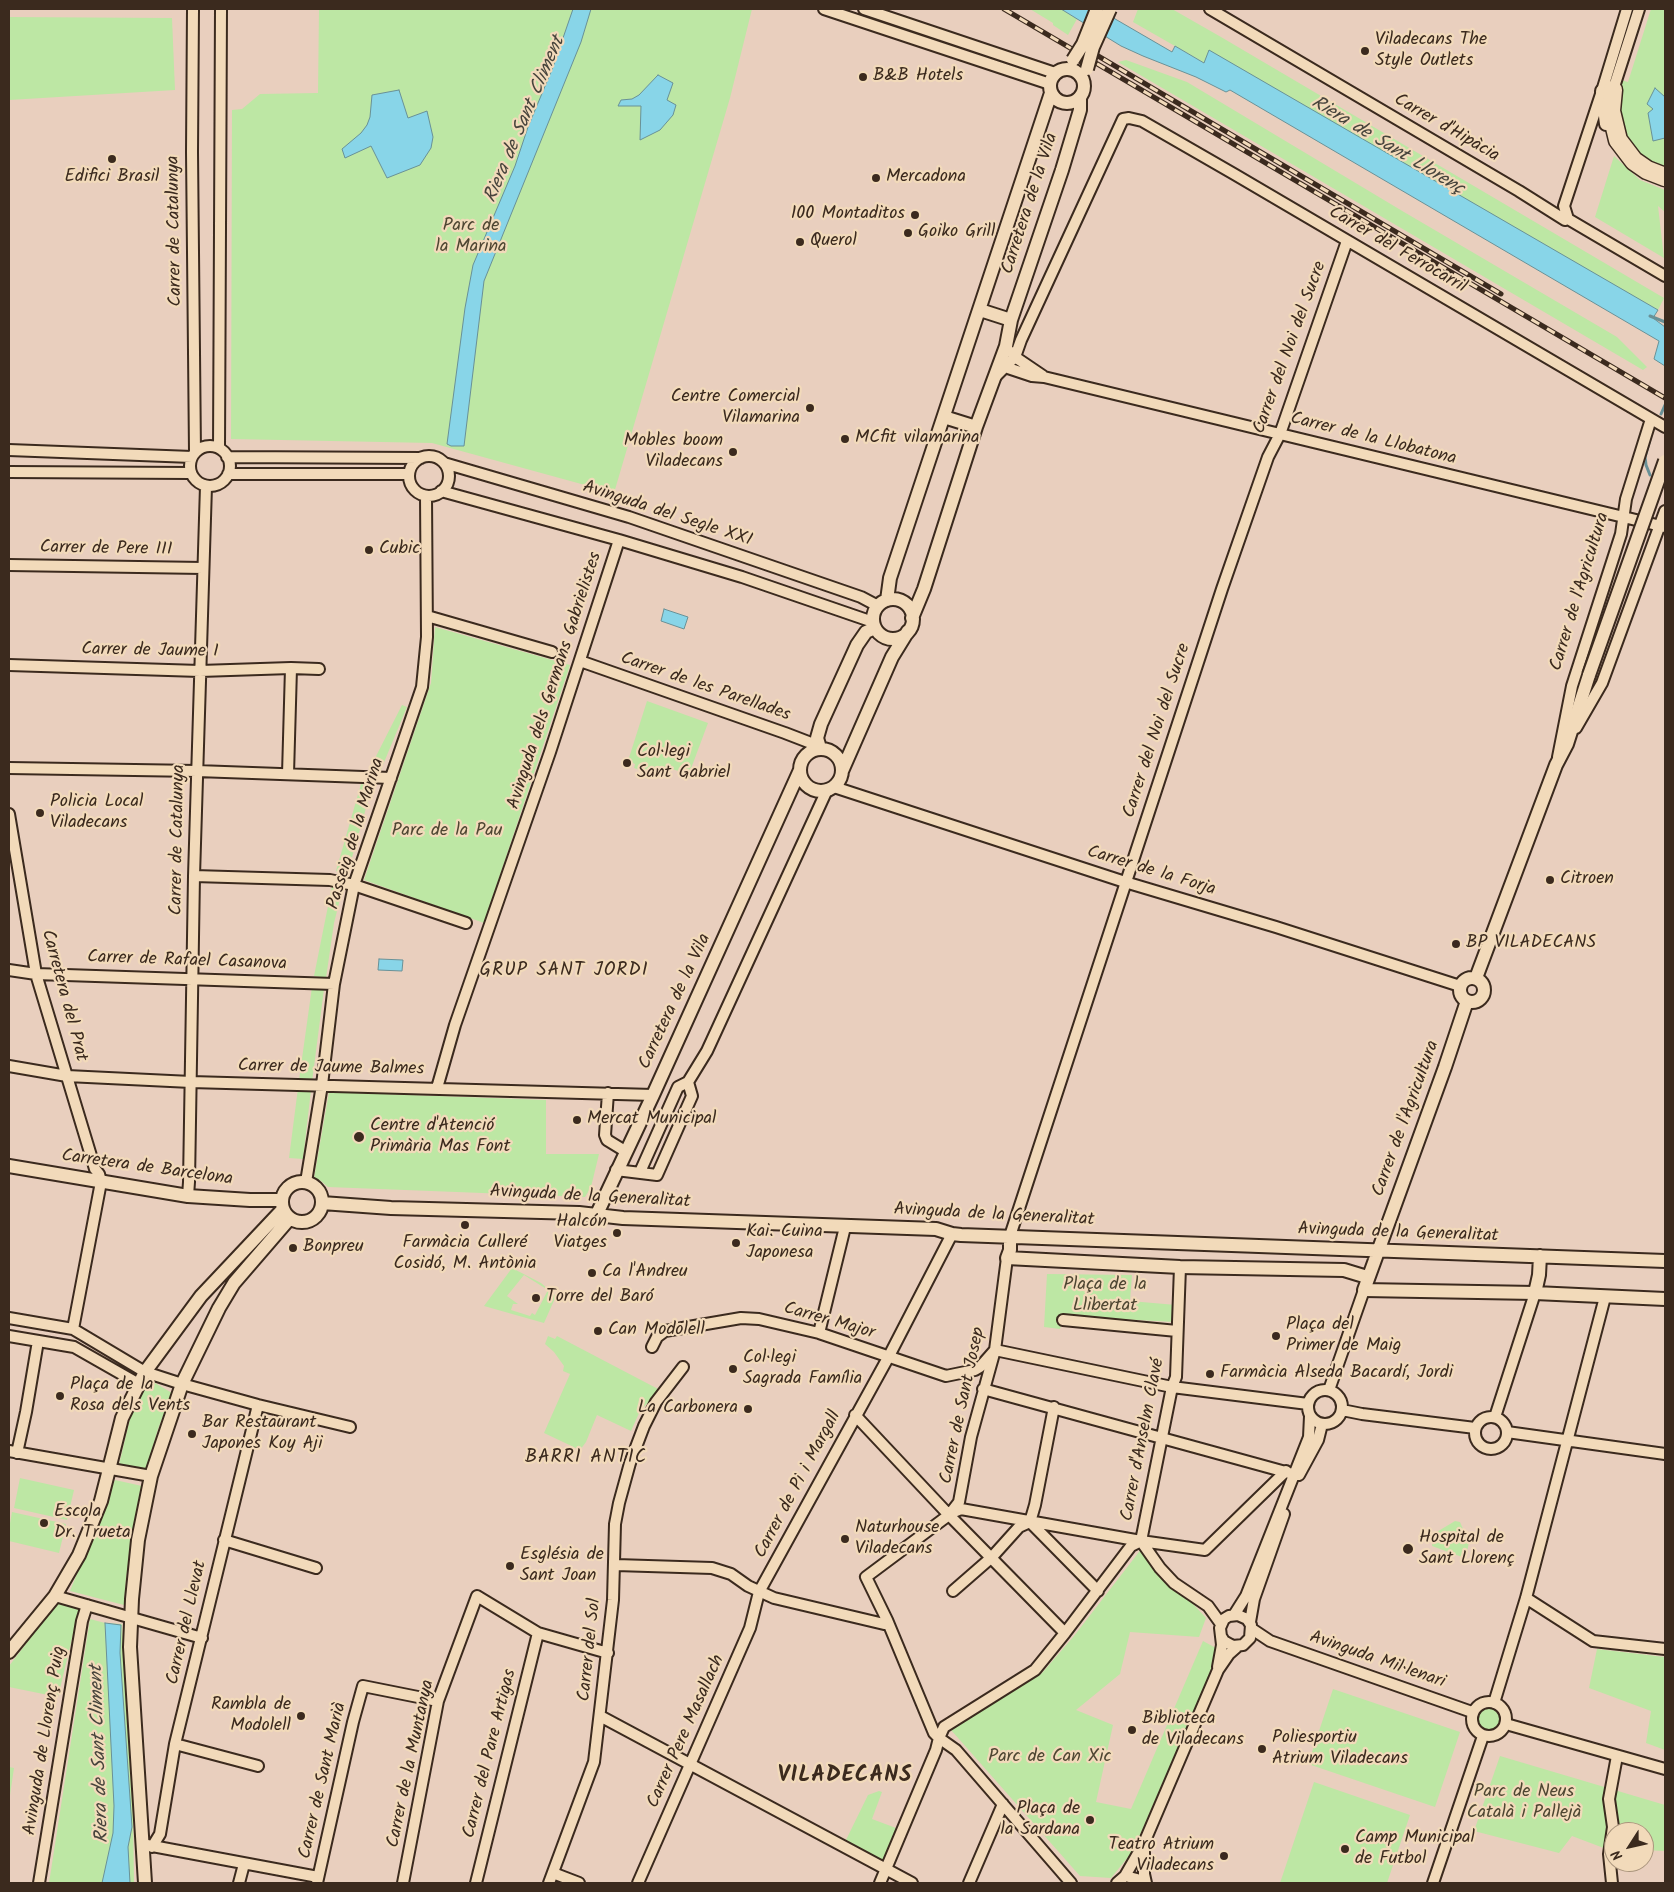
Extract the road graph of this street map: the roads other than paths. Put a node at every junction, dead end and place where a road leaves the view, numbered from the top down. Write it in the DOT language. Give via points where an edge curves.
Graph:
graph roads {
  1 [pos="193,9"];
  2 [pos="221,9"];
  3 [pos="824,9"];
  4 [pos="864,9"];
  5 [pos="1097,9"];
  6 [pos="1110,9"];
  7 [pos="1210,9"];
  8 [pos="1627,9"];
  9 [pos="1639,9"];
  10 [pos="1070,64"];
  11 [pos="1084,82"];
  12 [pos="1052,83"];
  13 [pos="1608,91"];
  14 [pos="1080,98"];
  15 [pos="1665,176"];
  16 [pos="1665,185"];
  17 [pos="1533,199"];
  18 [pos="1566,201"];
  19 [pos="1568,219"];
  20 [pos="1347,241"];
  21 [pos="1665,276"];
  22 [pos="980,310"];
  23 [pos="1011,320"];
  24 [pos="1006,346"];
  25 [pos="1015,357"];
  26 [pos="1004,367"];
  27 [pos="1044,376"];
  28 [pos="994,378"];
  29 [pos="944,418"];
  30 [pos="1651,419"];
  31 [pos="976,427"];
  32 [pos="1665,427"];
  33 [pos="1280,434"];
  34 [pos="219,448"];
  35 [pos="9,450"];
  36 [pos="193,454"];
  37 [pos="227,457"];
  38 [pos="421,458"];
  39 [pos="1665,461"];
  40 [pos="444,463"];
  41 [pos="9,472"];
  42 [pos="191,473"];
  43 [pos="228,474"];
  44 [pos="409,474"];
  45 [pos="206,486"];
  46 [pos="441,492"];
  47 [pos="426,496"];
  48 [pos="1665,511"];
  49 [pos="1623,517"];
  50 [pos="1662,526"];
  51 [pos="619,540"];
  52 [pos="9,565"];
  53 [pos="203,568"];
  54 [pos="882,603"];
  55 [pos="427,616"];
  56 [pos="912,618"];
  57 [pos="874,625"];
  58 [pos="908,631"];
  59 [pos="552,652"];
  60 [pos="580,661"];
  61 [pos="9,666"];
  62 [pos="290,668"];
  63 [pos="318,669"];
  64 [pos="200,671"];
  65 [pos="1567,744"];
  66 [pos="818,749"];
  67 [pos="1556,765"];
  68 [pos="9,768"];
  69 [pos="800,770"];
  70 [pos="197,771"];
  71 [pos="842,771"];
  72 [pos="288,774"];
  73 [pos="391,778"];
  74 [pos="810,788"];
  75 [pos="830,788"];
  76 [pos="786,802"];
  77 [pos="9,814"];
  78 [pos="194,876"];
  79 [pos="1125,882"];
  80 [pos="354,885"];
  81 [pos="466,923"];
  82 [pos="9,970"];
  83 [pos="36,974"];
  84 [pos="1476,978"];
  85 [pos="193,979"];
  86 [pos="334,984"];
  87 [pos="1460,986"];
  88 [pos="1467,1001"];
  89 [pos="9,1066"];
  90 [pos="67,1076"];
  91 [pos="191,1082"];
  92 [pos="688,1082"];
  93 [pos="322,1085"];
  94 [pos="437,1088"];
  95 [pos="608,1093"];
  96 [pos="653,1094"];
  97 [pos="626,1151"];
  98 [pos="9,1166"];
  99 [pos="616,1170"];
  100 [pos="640,1172"];
  101 [pos="101,1182"];
  102 [pos="306,1182"];
  103 [pos="188,1196"];
  104 [pos="322,1203"];
  105 [pos="285,1209"];
  106 [pos="596,1216"];
  107 [pos="845,1227"];
  108 [pos="952,1234"];
  109 [pos="1010,1236"];
  110 [pos="1379,1250"];
  111 [pos="1540,1256"];
  112 [pos="1007,1258"];
  113 [pos="1665,1261"];
  114 [pos="1180,1267"];
  115 [pos="1368,1277"];
  116 [pos="1364,1290"];
  117 [pos="1535,1293"];
  118 [pos="1605,1297"];
  119 [pos="1665,1299"];
  120 [pos="9,1318"];
  121 [pos="1063,1320"];
  122 [pos="73,1329"];
  123 [pos="1177,1331"];
  124 [pos="819,1333"];
  125 [pos="9,1336"];
  126 [pos="38,1342"];
  127 [pos="652,1348"];
  128 [pos="994,1350"];
  129 [pos="888,1356"];
  130 [pos="683,1367"];
  131 [pos="146,1372"];
  132 [pos="138,1384"];
  133 [pos="182,1384"];
  134 [pos="1172,1388"];
  135 [pos="983,1389"];
  136 [pos="1329,1390"];
  137 [pos="1308,1404"];
  138 [pos="258,1405"];
  139 [pos="1054,1408"];
  140 [pos="1342,1410"];
  141 [pos="855,1415"];
  142 [pos="1310,1416"];
  143 [pos="1496,1417"];
  144 [pos="1322,1424"];
  145 [pos="350,1427"];
  146 [pos="1475,1428"];
  147 [pos="1507,1432"];
  148 [pos="1162,1437"];
  149 [pos="1566,1440"];
  150 [pos="13,1452"];
  151 [pos="1665,1454"];
  152 [pos="109,1469"];
  153 [pos="1289,1472"];
  154 [pos="150,1476"];
  155 [pos="949,1515"];
  156 [pos="1030,1522"];
  157 [pos="224,1540"];
  158 [pos="1141,1541"];
  159 [pos="992,1557"];
  160 [pos="616,1565"];
  161 [pos="316,1568"];
  162 [pos="953,1591"];
  163 [pos="1098,1591"];
  164 [pos="759,1592"];
  165 [pos="55,1596"];
  166 [pos="1526,1598"];
  167 [pos="87,1605"];
  168 [pos="1234,1614"];
  169 [pos="131,1617"];
  170 [pos="886,1622"];
  171 [pos="1221,1624"];
  172 [pos="1251,1626"];
  173 [pos="538,1633"];
  174 [pos="1065,1633"];
  175 [pos="1221,1636"];
  176 [pos="202,1638"];
  177 [pos="1248,1641"];
  178 [pos="1270,1641"];
  179 [pos="1238,1646"];
  180 [pos="1665,1649"];
  181 [pos="9,1652"];
  182 [pos="608,1653"];
  183 [pos="1218,1670"];
  184 [pos="438,1701"];
  185 [pos="1494,1703"];
  186 [pos="1472,1712"];
  187 [pos="600,1716"];
  188 [pos="1506,1724"];
  189 [pos="1483,1736"];
  190 [pos="939,1738"];
  191 [pos="175,1744"];
  192 [pos="1617,1756"];
  193 [pos="690,1765"];
  194 [pos="258,1766"];
  195 [pos="1665,1769"];
  196 [pos="1003,1804"];
  197 [pos="1144,1843"];
  198 [pos="148,1846"];
  199 [pos="244,1864"];
  200 [pos="1056,1865"];
  201 [pos="886,1870"];
  202 [pos="551,1878"];
  203 [pos="317,1880"];
  204 [pos="1120,1880"];
  205 [pos="39,1883"];
  206 [pos="145,1883"];
  207 [pos="239,1883"];
  208 [pos="403,1883"];
  209 [pos="476,1883"];
  210 [pos="580,1883"];
  211 [pos="638,1883"];
  212 [pos="880,1883"];
  213 [pos="912,1883"];
  214 [pos="969,1883"];
  215 [pos="1071,1883"];
  216 [pos="1079,1883"];
  217 [pos="1108,1883"];
  218 [pos="1141,1883"];
  219 [pos="1146,1883"];
  220 [pos="1433,1883"];
  221 [pos="1612,1883"];
  1 -- 36 [label="street, Carrer de Catalunya"];
  2 -- 34 [label="street"];
  3 -- 12 [label="street"];
  4 -- 12 [label="street"];
  5 -- 10 [label="street, bridge"];
  6 -- 11 [label="street, bridge" via="1093,48"];
  7 -- 17 [label="street, Carrer d'Hipàcia"];
  8 -- 13 [label="street"];
  9 -- 13 [label="street"];
  10 -- 11 [label="street"];
  10 -- 12 [label="street"];
  11 -- 14 [label="street"];
  12 -- 14 [label="street" via="1058,100 1064,103"];
  12 -- 22 [label="street, Carretera de la Vila"];
  13 -- 15 [label="highway" via="1618,140 1634,161"];
  13 -- 16 [label="street" via="1607,128 1619,155 1640,174"];
  13 -- 18 [label="street"];
  14 -- 23 [label="street, Carretera de la Vila" via="1080,110 1062,170"];
  17 -- 18 [label="street" via="1555,207"];
  17 -- 19 [label="street, Carrer d'Hipàcia"];
  18 -- 19 [label="street" via="1564,206"];
  19 -- 21 [label="street, Carrer d'Hipàcia"];
  20 -- 25 [label="street, Carrer del Ferrocarril" via="1142,121 1123,119"];
  20 -- 30 [label="street, Carrer del Ferrocarril"];
  20 -- 33 [label="street, Carrer del Noi del Sucre"];
  22 -- 23 [label="street"];
  22 -- 29 [label="street, Carretera de la Vila"];
  23 -- 24 [label="street, Carretera de la Vila"];
  24 -- 25 [label="street, Carrer de la Llobatona"];
  24 -- 28 [label="street, Carretera de la Vila"];
  25 -- 26 [label="street"];
  25 -- 27 [label="street, Carrer de la Llobatona"];
  26 -- 27 [label="street, Carrer de la Llobatona" via="1032,376"];
  26 -- 28 [label="street"];
  27 -- 33 [label="street, Carrer de la Llobatona"];
  28 -- 31 [label="street, Carretera de la Vila"];
  29 -- 31 [label="street"];
  29 -- 54 [label="street, Carretera de la Vila"];
  30 -- 32 [label="street"];
  30 -- 49 [label="street, Carrer de l'Agricultura"];
  31 -- 56 [label="street, Carretera de la Vila"];
  33 -- 49 [label="street, Carrer de la Llobatona"];
  33 -- 79 [label="street, Carrer del Noi del Sucre" via="1268,457 1222,589"];
  34 -- 36 [label="street" via="204,447"];
  34 -- 37 [label="street"];
  35 -- 36 [label="street"];
  36 -- 42 [label="street" via="189,467"];
  37 -- 38 [label="street"];
  37 -- 43 [label="street"];
  38 -- 40 [label="street" via="435,458"];
  38 -- 44 [label="street" via="414,463"];
  39 -- 65 [label="street, Carrer de l'Agricultura, bridge"];
  40 -- 46 [label="street" via="448,478"];
  40 -- 54 [label="street, Avinguda del Segle XXI" via="629,517"];
  41 -- 42 [label="street"];
  42 -- 45 [label="street" via="195,480"];
  43 -- 44 [label="street"];
  43 -- 45 [label="street" via="219,484"];
  44 -- 47 [label="street" via="413,488"];
  45 -- 53 [label="street, Carrer de Catalunya"];
  46 -- 47 [label="street"];
  46 -- 51 [label="street, Avinguda del Segle XXI"];
  47 -- 55 [label="street, Passeig de la Marina"];
  48 -- 50 [label="street, Carrer de l'Agricultura"];
  49 -- 50 [label="street, Carrer de la Llobatona"];
  49 -- 67 [label="street, Carrer de l'Agricultura" via="1621,534 1572,686"];
  50 -- 65 [label="street, Carrer de l'Agricultura" via="1602,683"];
  51 -- 57 [label="street, Avinguda del Segle XXI" via="742,577"];
  51 -- 60 [label="street, Avinguda dels Germans Gabrielistes"];
  52 -- 53 [label="street, Carrer de Pere III"];
  53 -- 64 [label="street, Carrer de Catalunya"];
  54 -- 56 [label="street" via="896,600 904,603"];
  54 -- 57 [label="street" via="874,613"];
  55 -- 59 [label="street"];
  55 -- 73 [label="street, Passeig de la Marina" via="422,687"];
  56 -- 58 [label="street"];
  57 -- 58 [label="street" via="883,636 894,639"];
  57 -- 66 [label="street" via="857,645 831,701 817,738"];
  58 -- 71 [label="street" via="892,657"];
  60 -- 66 [label="street, Carrer de les Parellades" via="794,736"];
  60 -- 94 [label="street, Avinguda dels Germans Gabrielistes"];
  61 -- 64 [label="street, Carrer de Jaume I"];
  62 -- 63 [label="street, Carrer de Jaume I"];
  62 -- 64 [label="street, Carrer de Jaume I"];
  62 -- 72 [label="street"];
  64 -- 70 [label="street, Carrer de Catalunya"];
  65 -- 67 [label="street, Carrer de l'Agricultura"];
  66 -- 69 [label="street" via="805,756"];
  66 -- 71 [label="street" via="836,754"];
  67 -- 84 [label="street, Carrer de l'Agricultura"];
  68 -- 70 [label="street"];
  69 -- 74 [label="street"];
  69 -- 76 [label="street, Carretera de la Vila"];
  70 -- 72 [label="street"];
  70 -- 78 [label="street, Carrer de Catalunya"];
  71 -- 75 [label="street" via="839,781"];
  72 -- 73 [label="street"];
  73 -- 80 [label="street, Passeig de la Marina"];
  74 -- 75 [label="street"];
  74 -- 76 [label="street"];
  75 -- 79 [label="street, Carrer de la Forja"];
  75 -- 92 [label="street" via="707,1051"];
  76 -- 96 [label="street, Carretera de la Vila"];
  77 -- 83 [label="street, Carretera del Prat"];
  78 -- 80 [label="street" via="330,880"];
  78 -- 85 [label="street, Carrer de Catalunya"];
  79 -- 87 [label="street, Carrer de la Forja"];
  79 -- 109 [label="street, Carrer del Noi del Sucre"];
  80 -- 81 [label="street"];
  80 -- 86 [label="street, Passeig de la Marina"];
  82 -- 83 [label="street, Carrer de Rafael Casanova"];
  83 -- 85 [label="street, Carrer de Rafael Casanova"];
  83 -- 90 [label="street, Carretera del Prat"];
  84 -- 87 [label="street" via="1468,978"];
  84 -- 88 [label="street" via="1482,983 1483,994 1475,1002"];
  85 -- 86 [label="street, Carrer de Rafael Casanova"];
  85 -- 91 [label="street, Carrer de Catalunya"];
  86 -- 93 [label="street, Passeig de la Marina"];
  87 -- 88 [label="street"];
  88 -- 110 [label="street, Carrer de l'Agricultura"];
  89 -- 90 [label="street, Carrer de Jaume Balmes"];
  90 -- 91 [label="street, Carrer de Jaume Balmes"];
  90 -- 101 [label="street, Carretera del Prat"];
  91 -- 93 [label="street, Carrer de Jaume Balmes"];
  91 -- 103 [label="street, Carrer de Catalunya"];
  92 -- 100 [label="street" via="678,1087"];
  92 -- 100 [label="street" via="692,1096 657,1174"];
  93 -- 94 [label="street, Carrer de Jaume Balmes"];
  93 -- 102 [label="street, Passeig de la Marina"];
  94 -- 95 [label="street, Carrer de Jaume Balmes"];
  95 -- 96 [label="street, Carrer de Jaume Balmes"];
  95 -- 97 [label="street" via="605,1135 607,1140"];
  96 -- 97 [label="street, Carretera de la Vila"];
  97 -- 99 [label="street, Carretera de la Vila"];
  98 -- 101 [label="street, Carretera de Barcelona"];
  99 -- 100 [label="street"];
  99 -- 106 [label="street, Carretera de la Vila"];
  101 -- 103 [label="street, Carretera de Barcelona"];
  101 -- 122 [label="street"];
  102 -- 104 [label="street" via="317,1190"];
  102 -- 105 [label="street" via="290,1186 283,1194"];
  103 -- 105 [label="street, Carretera de Barcelona" via="250,1200"];
  104 -- 105 [label="street" via="310,1220 300,1222"];
  104 -- 106 [label="street, Avinguda de la Generalitat"];
  105 -- 131 [label="street" via="202,1296"];
  105 -- 133 [label="street" via="225,1296"];
  106 -- 107 [label="street, Avinguda de la Generalitat"];
  107 -- 108 [label="street, Avinguda de la Generalitat" via="936,1229"];
  107 -- 124 [label="street"];
  108 -- 109 [label="street, Avinguda de la Generalitat"];
  108 -- 129 [label="street, Carrer de Pi i Margall"];
  109 -- 110 [label="street, Avinguda de la Generalitat"];
  109 -- 112 [label="street"];
  110 -- 111 [label="street, Avinguda de la Generalitat"];
  110 -- 115 [label="street, Carrer de l'Agricultura"];
  111 -- 113 [label="street, Avinguda de la Generalitat"];
  111 -- 117 [label="street"];
  112 -- 114 [label="street"];
  112 -- 128 [label="street, Carrer de Sant Josep"];
  114 -- 115 [label="street" via="1344,1270"];
  114 -- 123 [label="street, Carrer d'Anselm Clavé"];
  115 -- 116 [label="street, Carrer de l'Agricultura"];
  116 -- 117 [label="street"];
  116 -- 136 [label="street"];
  117 -- 118 [label="street"];
  117 -- 143 [label="street"];
  118 -- 119 [label="street"];
  118 -- 149 [label="street"];
  120 -- 122 [label="street"];
  121 -- 123 [label="street"];
  122 -- 131 [label="street"];
  123 -- 134 [label="street, Carrer d'Anselm Clavé" via="1176,1376"];
  124 -- 127 [label="street, Carrer Major" via="740,1318 665,1330"];
  124 -- 129 [label="street, Carrer Major"];
  125 -- 126 [label="street"];
  126 -- 132 [label="street" via="74,1347"];
  126 -- 150 [label="street" via="26,1412"];
  128 -- 129 [label="street, Carrer Major" via="980,1367 952,1376"];
  128 -- 134 [label="street"];
  128 -- 135 [label="street, Carrer de Sant Josep"];
  129 -- 141 [label="street, Carrer de Pi i Margall"];
  130 -- 160 [label="street, Carrer del Sol" via="656,1402 630,1463 615,1524"];
  131 -- 132 [label="street"];
  131 -- 133 [label="street"];
  132 -- 152 [label="street" via="122,1418"];
  133 -- 138 [label="street"];
  133 -- 154 [label="street"];
  134 -- 137 [label="street"];
  134 -- 148 [label="street, Carrer d'Anselm Clavé"];
  135 -- 139 [label="street"];
  135 -- 155 [label="street, Carrer de Sant Josep" via="960,1502"];
  136 -- 137 [label="street" via="1318,1391"];
  136 -- 140 [label="street" via="1341,1400"];
  137 -- 142 [label="street"];
  138 -- 145 [label="street"];
  138 -- 157 [label="street, Carrer del Llevat"];
  139 -- 148 [label="street"];
  139 -- 156 [label="street"];
  140 -- 144 [label="street" via="1333,1423"];
  140 -- 146 [label="street"];
  141 -- 155 [label="street"];
  141 -- 164 [label="street, Carrer de Pi i Margall"];
  142 -- 144 [label="street"];
  142 -- 153 [label="street" via="1308,1437"];
  143 -- 146 [label="street" via="1481,1419"];
  143 -- 147 [label="street" via="1504,1423"];
  144 -- 172 [label="street" via="1271,1548 1254,1599"];
  146 -- 147 [label="street" via="1476,1440 1482,1447 1491,1449 1505,1441"];
  147 -- 149 [label="street"];
  148 -- 153 [label="street"];
  148 -- 158 [label="street, Carrer d'Anselm Clavé"];
  149 -- 151 [label="street"];
  149 -- 166 [label="street"];
  150 -- 152 [label="street"];
  152 -- 154 [label="street"];
  152 -- 165 [label="street" via="87,1538"];
  153 -- 158 [label="street" via="1205,1550"];
  153 -- 168 [label="street" via="1246,1596"];
  154 -- 169 [label="street" via="138,1540"];
  155 -- 156 [label="street" via="961,1509"];
  155 -- 159 [label="street"];
  155 -- 170 [label="street, Carrer de Sant Josep" via="866,1577"];
  156 -- 158 [label="street"];
  156 -- 159 [label="street" via="1019,1526"];
  156 -- 163 [label="street"];
  157 -- 161 [label="street"];
  157 -- 176 [label="street, Carrer del Llevat"];
  158 -- 163 [label="street, Carrer d'Anselm Clavé" via="1130,1546"];
  158 -- 171 [label="street" via="1174,1583 1208,1606"];
  159 -- 162 [label="street"];
  159 -- 174 [label="street"];
  160 -- 164 [label="street" via="712,1568 736,1576"];
  160 -- 182 [label="street, Carrer del Sol"];
  163 -- 174 [label="street, Carrer d'Anselm Clavé"];
  164 -- 170 [label="street"];
  164 -- 193 [label="street, Carrer Pere Masallach" via="750,1628"];
  165 -- 167 [label="street"];
  165 -- 181 [label="street"];
  166 -- 180 [label="street" via="1593,1641"];
  166 -- 185 [label="street"];
  167 -- 169 [label="street"];
  167 -- 205 [label="street, Avinguda de Llorenç Puig"];
  168 -- 171 [label="street"];
  168 -- 172 [label="street" via="1243,1616"];
  169 -- 176 [label="street"];
  169 -- 198 [label="street" via="130,1646"];
  170 -- 190 [label="street"];
  171 -- 175 [label="street"];
  172 -- 177 [label="street"];
  172 -- 178 [label="street"];
  173 -- 182 [label="street"];
  173 -- 184 [label="street, Carrer de la Muntanya" via="477,1596"];
  173 -- 209 [label="street, Carrer del Pare Artigas"];
  174 -- 190 [label="street, Carrer d'Anselm Clavé" via="1035,1670 944,1726"];
  175 -- 179 [label="street" via="1228,1644"];
  175 -- 183 [label="street"];
  176 -- 191 [label="street, Carrer del Llevat"];
  177 -- 178 [label="street"];
  177 -- 179 [label="street"];
  178 -- 186 [label="street, Avinguda Mil·lenari"];
  179 -- 183 [label="street"];
  182 -- 187 [label="street, Carrer del Sol"];
  183 -- 197 [label="street"];
  184 -- 203 [label="street, Carrer de Sant Marià" via="364,1686"];
  184 -- 208 [label="street, Carrer de la Muntanya"];
  185 -- 186 [label="street" via="1482,1703"];
  185 -- 188 [label="street" via="1504,1711"];
  186 -- 189 [label="street" via="1472,1726"];
  187 -- 193 [label="street"];
  187 -- 202 [label="street, Carrer del Sol" via="594,1762"];
  188 -- 189 [label="street" via="1502,1732"];
  188 -- 192 [label="street"];
  189 -- 220 [label="street"];
  190 -- 196 [label="street" via="956,1750"];
  190 -- 201 [label="street"];
  191 -- 194 [label="street"];
  191 -- 198 [label="street, Carrer del Llevat" via="160,1834"];
  192 -- 195 [label="street"];
  192 -- 221 [label="street" via="1609,1799 1613,1827 1609,1854"];
  193 -- 201 [label="street"];
  193 -- 211 [label="street, Carrer Pere Masallach"];
  196 -- 200 [label="street"];
  196 -- 214 [label="street"];
  197 -- 204 [label="street"];
  197 -- 219 [label="street"];
  198 -- 199 [label="street"];
  198 -- 206 [label="street"];
  199 -- 203 [label="street"];
  199 -- 207 [label="street"];
  200 -- 215 [label="street"];
  200 -- 216 [label="street"];
  201 -- 212 [label="street"];
  201 -- 213 [label="street"];
  202 -- 210 [label="street"];
  204 -- 217 [label="street"];
  204 -- 218 [label="street" via="1137,1879"];
}
